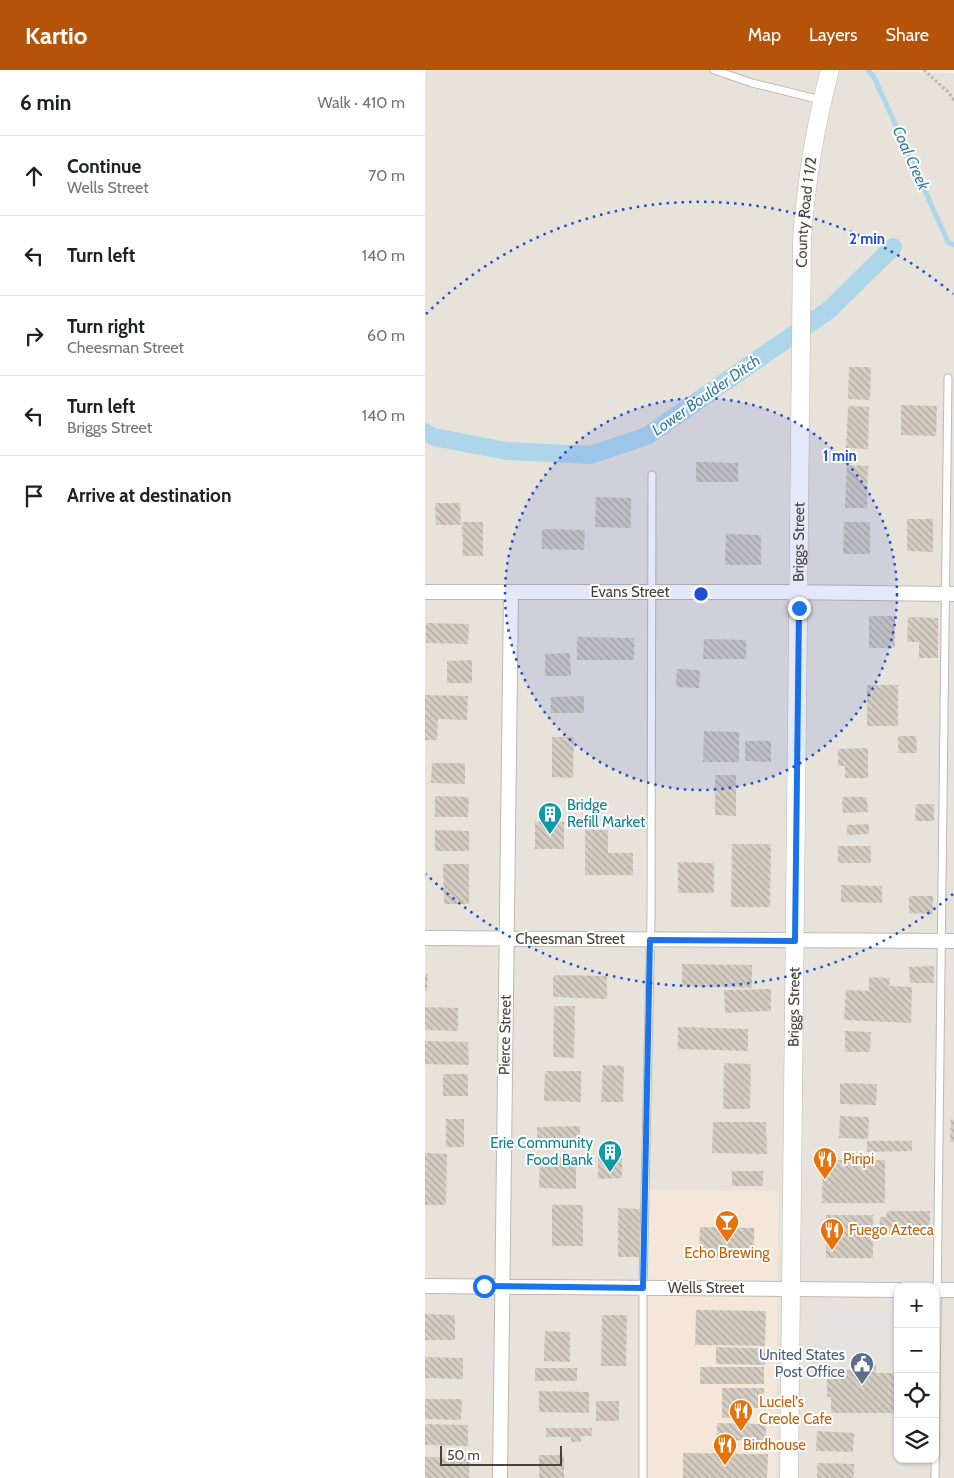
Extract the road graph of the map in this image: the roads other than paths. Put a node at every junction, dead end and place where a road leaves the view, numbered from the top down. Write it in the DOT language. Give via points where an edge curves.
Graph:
graph roads {
  1 [pos="714,70"];
  2 [pos="830,70"];
  3 [pos="822,100"];
  4 [pos="801,356"];
  5 [pos="947,378"];
  6 [pos="652,475"];
  7 [pos="425,592"];
  8 [pos="511,592"];
  9 [pos="652,592"];
  10 [pos="799,592"];
  11 [pos="949,594"];
  12 [pos="425,938"];
  13 [pos="505,939"];
  14 [pos="650,940"];
  15 [pos="795,941"];
  16 [pos="947,941"];
  17 [pos="936,1283"];
  18 [pos="425,1286"];
  19 [pos="502,1286"];
  20 [pos="643,1288"];
  21 [pos="791,1289"];
  22 [pos="894,1290"];
  23 [pos="939,1290"];
  24 [pos="954,1290"];
  25 [pos="936,1328"];
  26 [pos="500,1478"];
  27 [pos="643,1478"];
  28 [pos="789,1478"];
  29 [pos="935,1478"];
  1 -- 3 [label="lane"];
  2 -- 3 [label="street, County Road 1 1/2"];
  3 -- 4 [label="street, County Road 1 1/2" via="805,194"];
  4 -- 10 [label="street, Briggs Street"];
  5 -- 11 [label="lane"];
  6 -- 9 [label="lane"];
  7 -- 8 [label="street, Evans Street"];
  8 -- 9 [label="street, Evans Street"];
  8 -- 13 [label="street, Pierce Street"];
  9 -- 10 [label="street, Evans Street"];
  9 -- 14 [label="lane"];
  10 -- 11 [label="street, Evans Street"];
  10 -- 15 [label="street, Briggs Street"];
  11 -- 16 [label="lane"];
  12 -- 13 [label="street, Cheesman Street"];
  13 -- 14 [label="street, Cheesman Street"];
  13 -- 19 [label="street, Pierce Street"];
  14 -- 15 [label="street, Cheesman Street"];
  14 -- 20 [label="lane"];
  15 -- 16 [label="street, Cheesman Street"];
  15 -- 21 [label="street, Briggs Street"];
  16 -- 17 [label="lane"];
  18 -- 19 [label="street, Wells Street"];
  19 -- 20 [label="street, Wells Street"];
  19 -- 26 [label="street, Pierce Street"];
  20 -- 21 [label="street, Wells Street"];
  20 -- 27 [label="lane"];
  21 -- 22 [label="street, Wells Street"];
  21 -- 28 [label="street, Briggs Street"];
  23 -- 24 [label="street"];
  25 -- 29 [label="lane"];
}
